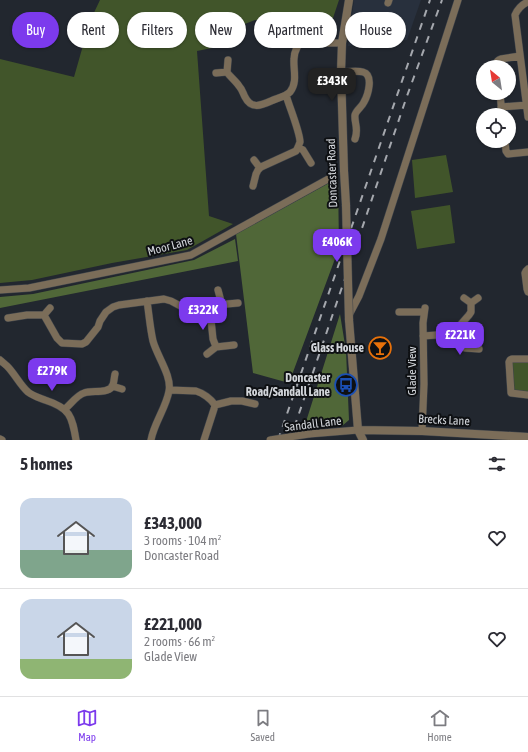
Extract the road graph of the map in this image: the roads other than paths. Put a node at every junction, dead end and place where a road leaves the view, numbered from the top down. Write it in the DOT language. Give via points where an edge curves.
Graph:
graph roads {
  1 [pos="349,0"];
  2 [pos="458,0"];
  3 [pos="528,2"];
  4 [pos="337,43"];
  5 [pos="342,43"];
  6 [pos="297,48"];
  7 [pos="520,56"];
  8 [pos="228,60"];
  9 [pos="498,60"];
  10 [pos="227,72"];
  11 [pos="341,72"];
  12 [pos="216,73"];
  13 [pos="286,95"];
  14 [pos="527,105"];
  15 [pos="514,108"];
  16 [pos="528,117"];
  17 [pos="355,139"];
  18 [pos="298,147"];
  19 [pos="506,148"];
  20 [pos="528,152"];
  21 [pos="254,160"];
  22 [pos="311,163"];
  23 [pos="260,168"];
  24 [pos="330,178"];
  25 [pos="253,186"];
  26 [pos="528,269"];
  27 [pos="0,290"];
  28 [pos="218,290"];
  29 [pos="528,292"];
  30 [pos="464,298"];
  31 [pos="478,298"];
  32 [pos="147,301"];
  33 [pos="238,303"];
  34 [pos="471,303"];
  35 [pos="222,305"];
  36 [pos="50,308"];
  37 [pos="210,310"];
  38 [pos="399,312"];
  39 [pos="44,315"];
  40 [pos="349,317"];
  41 [pos="8,318"];
  42 [pos="450,334"];
  43 [pos="423,336"];
  44 [pos="234,345"];
  45 [pos="216,347"];
  46 [pos="479,349"];
  47 [pos="207,354"];
  48 [pos="528,359"];
  49 [pos="0,360"];
  50 [pos="115,374"];
  51 [pos="112,386"];
  52 [pos="122,389"];
  53 [pos="170,390"];
  54 [pos="528,395"];
  55 [pos="255,404"];
  56 [pos="215,405"];
  57 [pos="65,409"];
  58 [pos="358,430"];
  59 [pos="422,431"];
  60 [pos="528,437"];
  61 [pos="512,438"];
  62 [pos="76,440"];
  63 [pos="151,440"];
  64 [pos="204,440"];
  65 [pos="270,440"];
  66 [pos="363,440"];
  1 -- 5 [label="street, Doncaster Road"];
  2 -- 40 [label="street" via="381,238"];
  3 -- 7 [label="street" via="523,4 515,15"];
  4 -- 5 [label="street"];
  5 -- 11 [label="street, Doncaster Road"];
  6 -- 13 [label="street" via="294,58 295,81 293,88"];
  7 -- 9 [label="street"];
  7 -- 14 [label="street"];
  8 -- 10 [label="street"];
  10 -- 12 [label="street"];
  10 -- 13 [label="street" via="239,85 248,102 255,106"];
  11 -- 17 [label="street" via="363,72 369,78 366,98 355,116"];
  11 -- 40 [label="street, Doncaster Road, bridge"];
  13 -- 18 [label="street" via="299,135"];
  14 -- 15 [label="street"];
  14 -- 16 [label="street"];
  18 -- 22 [label="street"];
  18 -- 23 [label="street" via="296,151"];
  19 -- 20 [label="street" via="508,154"];
  21 -- 23 [label="street"];
  23 -- 25 [label="street"];
  24 -- 27 [label="street, Moor Lane" via="191,255 30,288"];
  26 -- 29 [label="street" via="525,274"];
  28 -- 35 [label="street"];
  30 -- 34 [label="street"];
  31 -- 34 [label="street"];
  32 -- 37 [label="street" via="164,299 171,300 188,310"];
  32 -- 39 [label="street" via="113,307 106,312 98,328 82,344 62,343"];
  32 -- 53 [label="street" via="153,340 166,372"];
  33 -- 35 [label="street"];
  34 -- 42 [label="street" via="469,315 455,332"];
  35 -- 37 [label="street"];
  36 -- 39 [label="street"];
  37 -- 45 [label="street"];
  38 -- 43 [label="street, Glade View" via="424,310"];
  39 -- 41 [label="street"];
  40 -- 58 [label="street, Doncaster Road"];
  42 -- 43 [label="street"];
  42 -- 46 [label="street" via="466,348"];
  43 -- 59 [label="street, Glade View"];
  44 -- 45 [label="street"];
  45 -- 47 [label="street"];
  48 -- 54 [label="street" via="512,359 509,362 511,393"];
  49 -- 57 [label="street" via="29,393"];
  50 -- 51 [label="street"];
  51 -- 52 [label="street"];
  51 -- 57 [label="street" via="104,391 79,395"];
  53 -- 56 [label="street" via="200,392"];
  53 -- 63 [label="street"];
  55 -- 56 [label="street" via="231,401"];
  56 -- 64 [label="street"];
  57 -- 62 [label="street" via="73,422"];
  58 -- 59 [label="street, Brecks Lane"];
  58 -- 65 [label="street, Sandall Lane, bridge"];
  58 -- 66 [label="street, Doncaster Road"];
  59 -- 61 [label="street, Brecks Lane"];
  60 -- 61 [label="street, Brecks Lane"];
}
